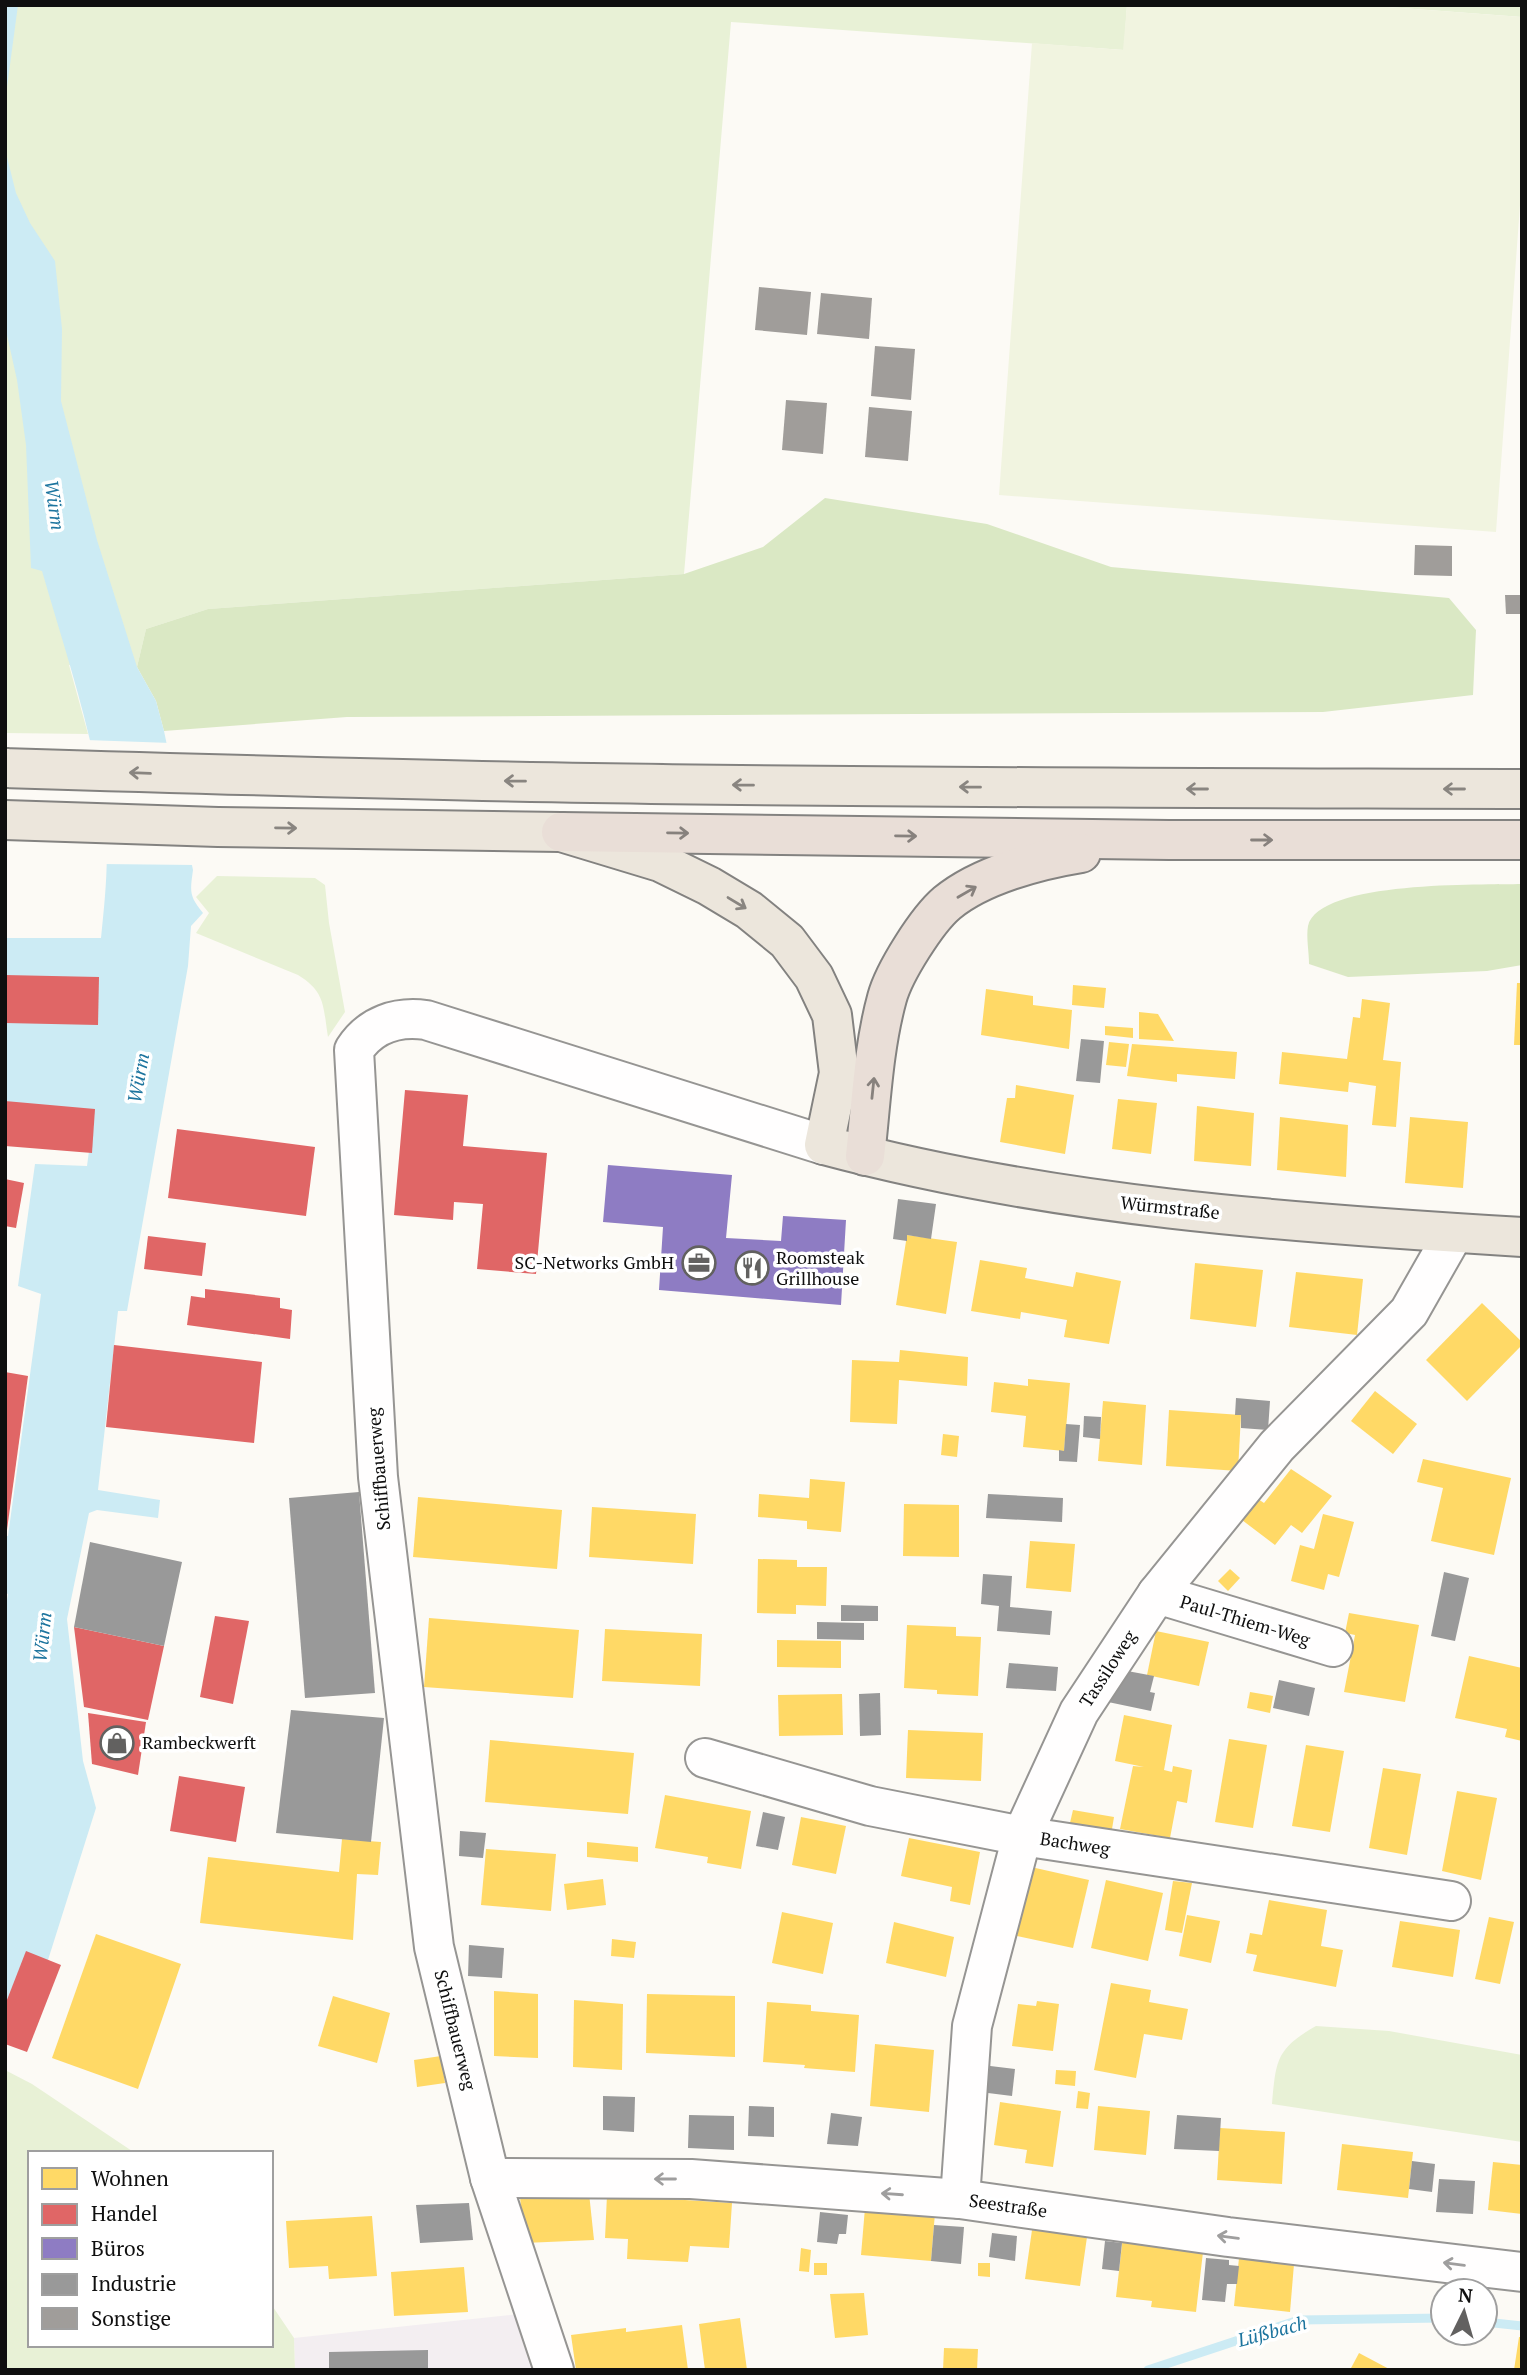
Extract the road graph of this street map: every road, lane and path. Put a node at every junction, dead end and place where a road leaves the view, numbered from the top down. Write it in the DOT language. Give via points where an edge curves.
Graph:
graph roads {
  1 [pos="5,768"];
  2 [pos="1522,789"];
  3 [pos="5,820"];
  4 [pos="561,832"];
  5 [pos="1170,839"];
  6 [pos="1522,840"];
  7 [pos="824,1145"];
  8 [pos="865,1156"];
  9 [pos="1454,1233"];
  10 [pos="1522,1237"];
  11 [pos="1157,1594"];
  12 [pos="1333,1647"];
  13 [pos="705,1758"];
  14 [pos="1022,1836"];
  15 [pos="1451,1900"];
  16 [pos="490,2178"];
  17 [pos="960,2199"];
  18 [pos="1522,2272"];
  19 [pos="554,2370"];
  2 -- 1 [label="main road, one-way" via="591,783"];
  3 -- 4 [label="main road, one-way"];
  4 -- 5 [label="highway, one-way"];
  4 -- 7 [label="main road, one-way" via="660,862 697,880 748,910 787,942 814,977 832,1015 839,1073"];
  5 -- 6 [label="highway, one-way"];
  8 -- 5 [label="highway, one-way" via="888,995 910,948 946,904 984,882 1045,859"];
  7 -- 8 [label="main road, Würmstraße"];
  7 -- 16 [label="street, Schiffbauerweg" via="426,1020 389,1021 362,1037 354,1050 378,1476 434,1947"];
  8 -- 9 [label="main road, Würmstraße" via="1155,1209"];
  9 -- 10 [label="main road, Würmstraße"];
  9 -- 11 [label="street, Tassiloweg" via="1409,1312 1277,1446"];
  11 -- 12 [label="street, Paul-Thiem-Weg"];
  11 -- 14 [label="street, Tassiloweg" via="1079,1712"];
  13 -- 14 [label="street, Bachweg" via="870,1806"];
  14 -- 15 [label="street, Bachweg"];
  14 -- 17 [label="street, Tassiloweg" via="972,2026"];
  17 -- 16 [label="street, Seestraße, one-way" via="691,2179"];
  16 -- 19 [label="street, Schiffbauerweg"];
  18 -- 17 [label="street, Seestraße, one-way"];
}
